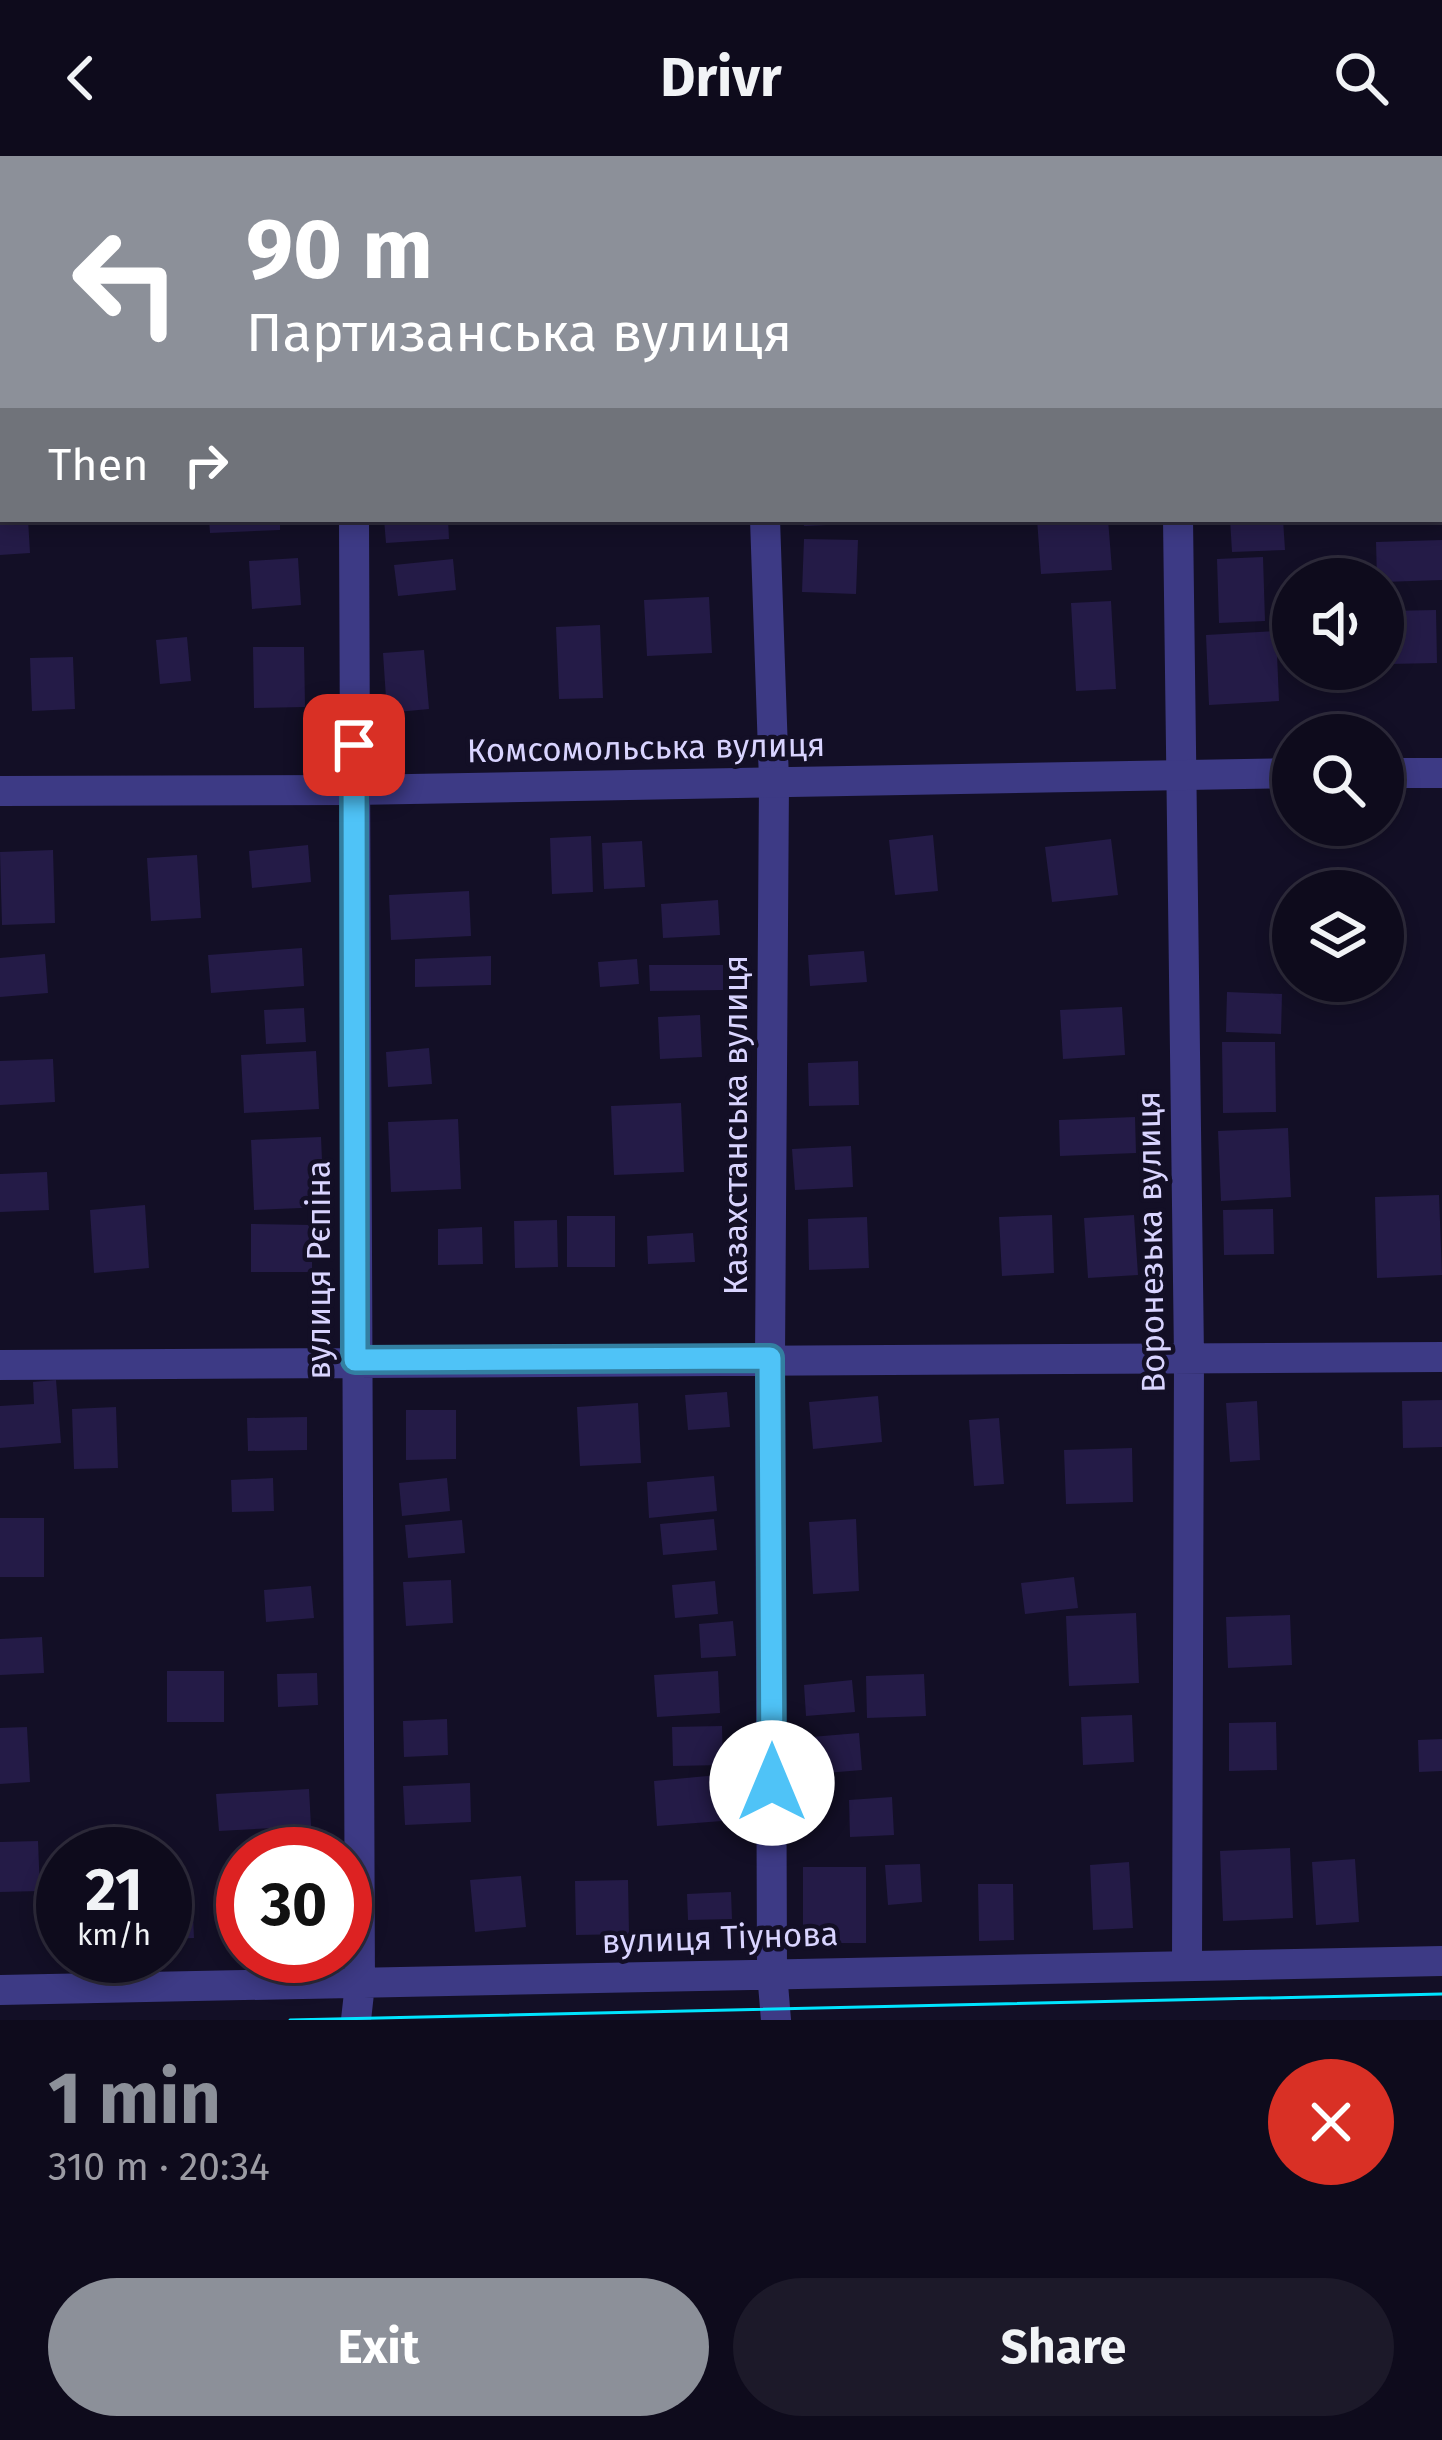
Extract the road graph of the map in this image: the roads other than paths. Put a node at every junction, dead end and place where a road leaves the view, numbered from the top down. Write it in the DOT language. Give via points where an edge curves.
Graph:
graph roads {
  1 [pos="354,522"];
  2 [pos="765,522"];
  3 [pos="1178,522"];
  4 [pos="1180,773"];
  5 [pos="1272,773"];
  6 [pos="1404,773"];
  7 [pos="1442,773"];
  8 [pos="775,781"];
  9 [pos="354,790"];
  10 [pos="0,791"];
  11 [pos="1190,1357"];
  12 [pos="1442,1357"];
  13 [pos="770,1358"];
  14 [pos="355,1360"];
  15 [pos="0,1365"];
  16 [pos="1442,1961"];
  17 [pos="1187,1964"];
  18 [pos="772,1972"];
  19 [pos="360,1984"];
  20 [pos="0,1990"];
  21 [pos="356,2020"];
  22 [pos="776,2020"];
  1 -- 9 [label="street, вулиця Рєпіна"];
  2 -- 8 [label="street, Казахстанська вулиця"];
  3 -- 4 [label="street, Воронезька вулиця"];
  4 -- 5 [label="street, Комсомольська вулиця"];
  4 -- 8 [label="street, Комсомольська вулиця"];
  4 -- 11 [label="street, Воронезька вулиця"];
  6 -- 7 [label="street"];
  8 -- 9 [label="street, Комсомольська вулиця"];
  8 -- 13 [label="street, Казахстанська вулиця"];
  9 -- 10 [label="street, Комсомольська вулиця"];
  9 -- 14 [label="street, вулиця Рєпіна"];
  11 -- 12 [label="street"];
  11 -- 13 [label="street"];
  11 -- 17 [label="street, Воронезька вулиця"];
  13 -- 14 [label="street"];
  13 -- 18 [label="street, Казахстанська вулиця"];
  14 -- 15 [label="street"];
  14 -- 19 [label="street, вулиця Рєпіна"];
  16 -- 17 [label="street, вулиця Тіунова"];
  17 -- 18 [label="street, вулиця Тіунова"];
  18 -- 19 [label="street, вулиця Тіунова"];
  18 -- 22 [label="street, Казахстанська вулиця"];
  19 -- 20 [label="street, вулиця Тіунова"];
  19 -- 21 [label="street, вулиця Рєпіна"];
}
